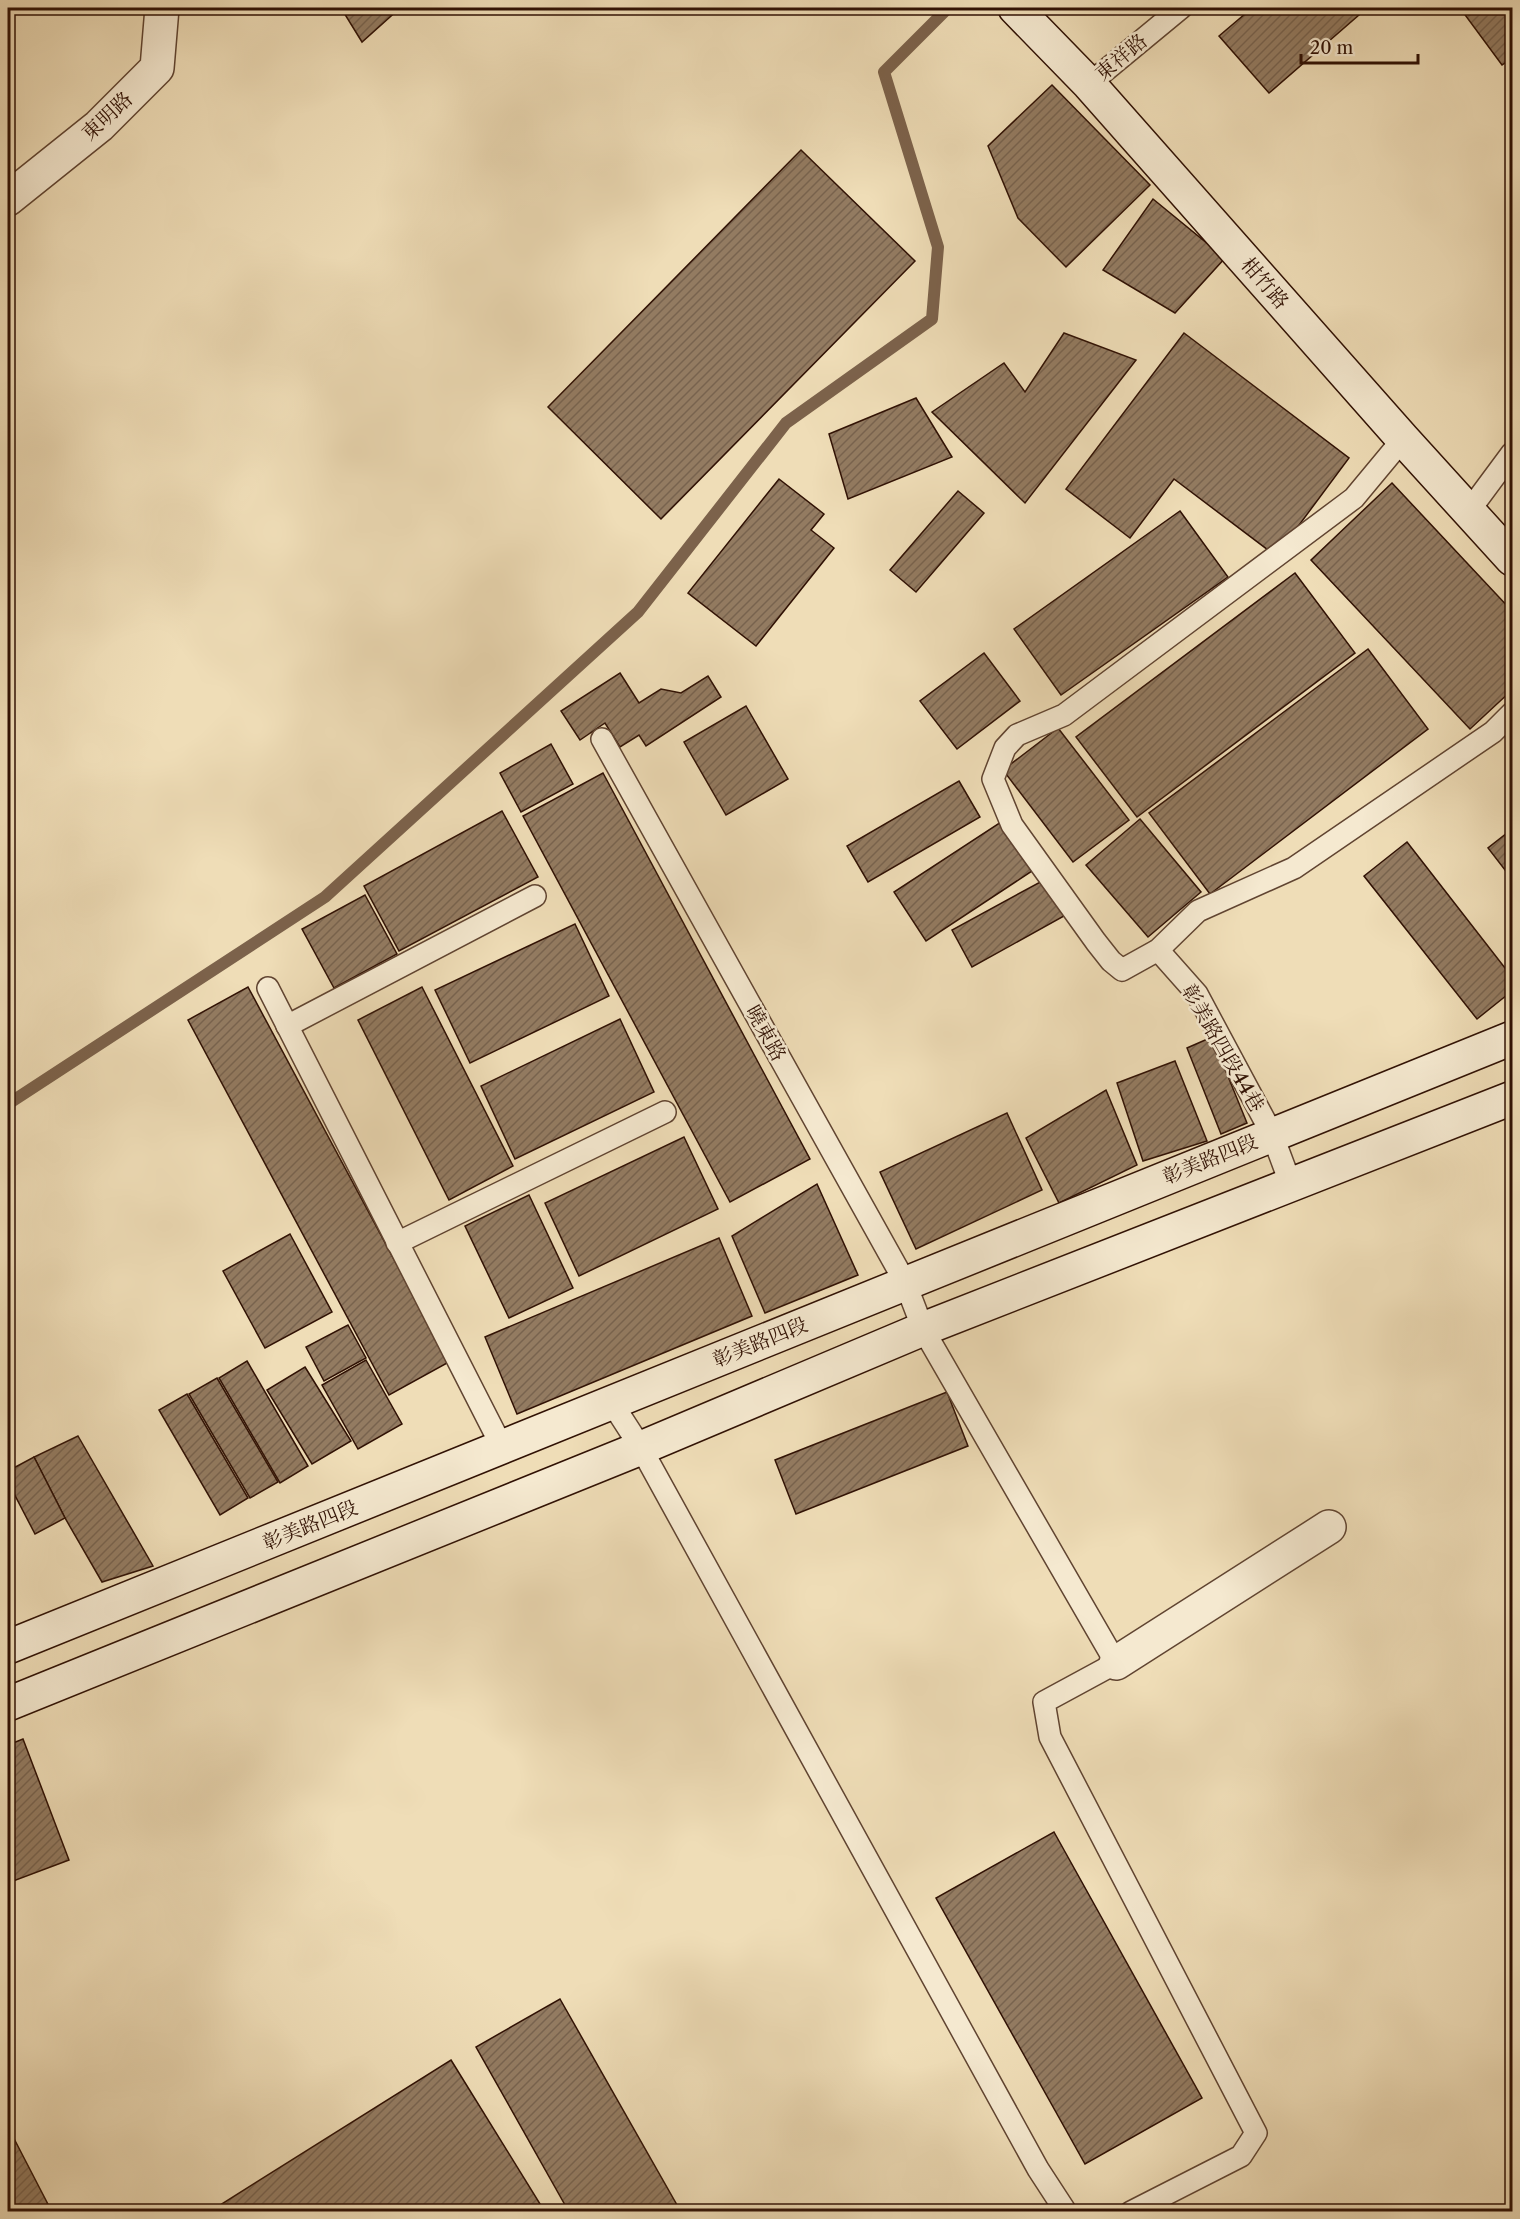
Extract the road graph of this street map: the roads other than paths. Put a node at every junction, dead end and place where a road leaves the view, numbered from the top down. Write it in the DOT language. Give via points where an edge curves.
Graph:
graph roads {
  1 [pos="162,8"];
  2 [pos="1015,8"];
  3 [pos="1181,8"];
  4 [pos="1089,84"];
  5 [pos="8,199"];
  6 [pos="1403,439"];
  7 [pos="1512,453"];
  8 [pos="1469,511"];
  9 [pos="1512,559"];
  10 [pos="1512,713"];
  11 [pos="602,739"];
  12 [pos="535,896"];
  13 [pos="1158,950"];
  14 [pos="267,988"];
  15 [pos="287,1026"];
  16 [pos="1512,1038"];
  17 [pos="1512,1098"];
  18 [pos="665,1112"];
  19 [pos="1272,1134"];
  20 [pos="1291,1185"];
  21 [pos="397,1243"];
  22 [pos="905,1282"];
  23 [pos="923,1329"];
  24 [pos="612,1403"];
  25 [pos="502,1447"];
  26 [pos="641,1448"];
  27 [pos="1329,1527"];
  28 [pos="8,1647"];
  29 [pos="1116,1664"];
  30 [pos="8,1704"];
  31 [pos="1066,2211"];
  32 [pos="1131,2211"];
  1 -- 5 [label="main road, 東明路" via="157,68 99,126"];
  2 -- 4 [label="main road, 柑竹路"];
  3 -- 4 [label="lane, 東祥路"];
  4 -- 6 [label="main road, 柑竹路"];
  6 -- 8 [label="main road, 柑竹路"];
  6 -- 13 [label="lane" via="1354,498 1064,715 1017,735 1005,748 993,779 1012,825 1096,942 1122,970"];
  7 -- 8 [label="lane"];
  8 -- 9 [label="main road, 柑竹路"];
  10 -- 13 [label="lane" via="1493,732 1294,868 1198,911"];
  11 -- 22 [label="lane, 曉東路"];
  12 -- 15 [label="lane"];
  13 -- 19 [label="lane, 彰美路四段44巷" via="1197,994"];
  14 -- 15 [label="lane"];
  15 -- 21 [label="lane"];
  16 -- 19 [label="main road, 彰美路四段"];
  17 -- 20 [label="main road"];
  18 -- 21 [label="lane"];
  19 -- 20 [label="lane, 彰美路四段44巷"];
  19 -- 22 [label="main road, 彰美路四段"];
  20 -- 23 [label="main road"];
  21 -- 25 [label="lane"];
  22 -- 23 [label="lane, 曉東路"];
  22 -- 24 [label="main road, 彰美路四段"];
  23 -- 26 [label="main road"];
  23 -- 29 [label="lane, 曉東路"];
  24 -- 25 [label="main road, 彰美路四段"];
  24 -- 26 [label="lane"];
  25 -- 28 [label="main road, 彰美路四段"];
  26 -- 30 [label="main road"];
  26 -- 31 [label="lane" via="1038,2169"];
  27 -- 29 [label="main road"];
  29 -- 32 [label="lane" via="1044,1702 1050,1737 1256,2133 1241,2156"];
}
